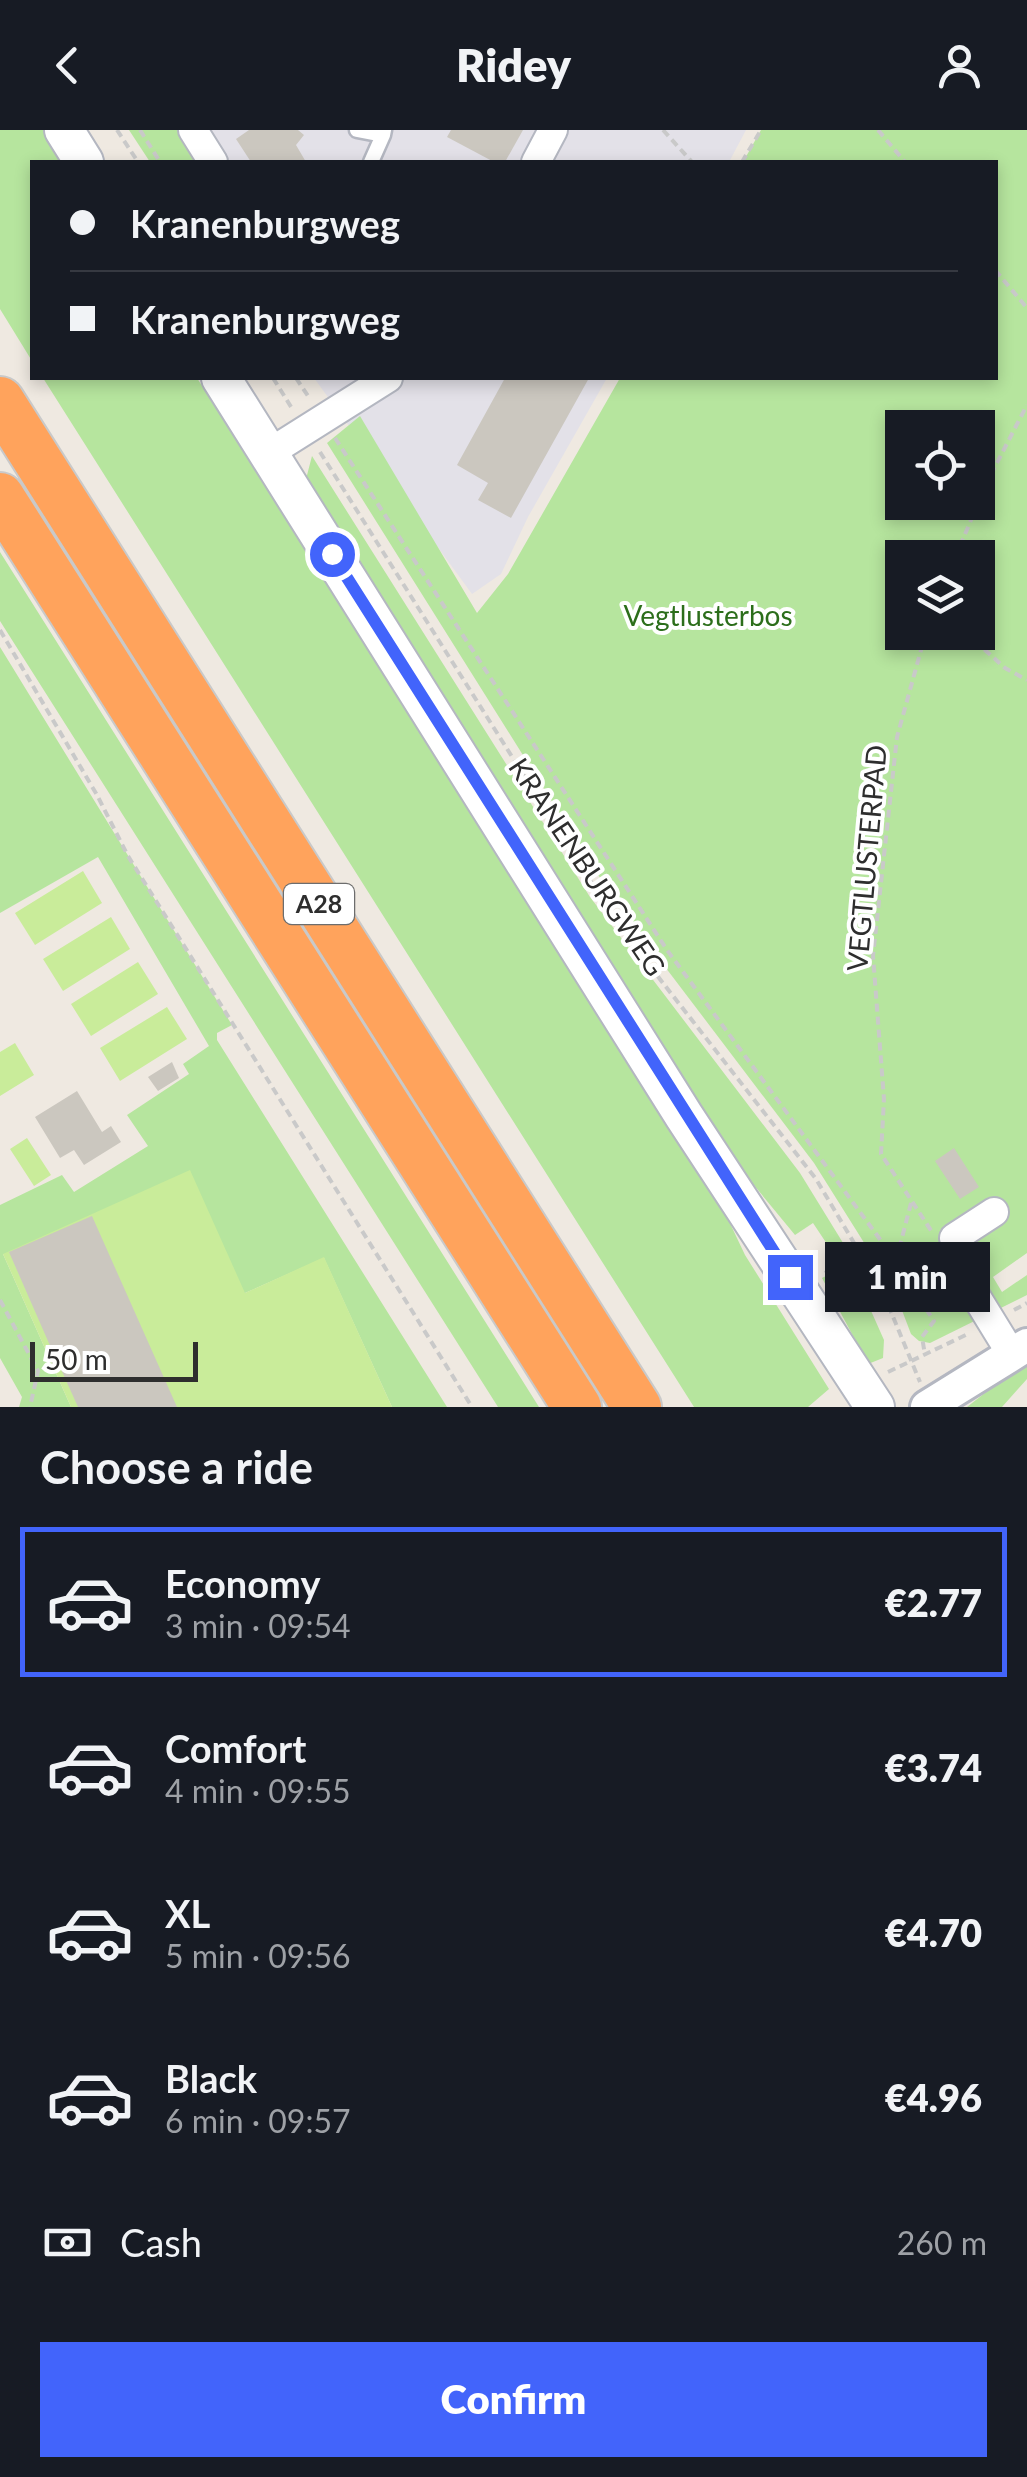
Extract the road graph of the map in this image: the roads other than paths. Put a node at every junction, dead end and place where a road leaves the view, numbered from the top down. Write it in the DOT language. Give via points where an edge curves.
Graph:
graph roads {
  1 [pos="64,130"];
  2 [pos="193,130"];
  3 [pos="357,130"];
  4 [pos="553,130"];
  5 [pos="383,133"];
  6 [pos="83,160"];
  7 [pos="213,160"];
  8 [pos="372,160"];
  9 [pos="537,160"];
  10 [pos="222,380"];
  11 [pos="381,380"];
  12 [pos="351,388"];
  13 [pos="0,401"];
  14 [pos="269,453"];
  15 [pos="0,497"];
  16 [pos="994,1212"];
  17 [pos="1019,1350"];
  18 [pos="930,1405"];
  19 [pos="577,1407"];
  20 [pos="637,1407"];
  21 [pos="875,1407"];
  1 -- 6 [label="main road"];
  2 -- 7 [label="street"];
  3 -- 5 [label="lane"];
  4 -- 9 [label="street"];
  5 -- 8 [label="lane"];
  10 -- 14 [label="main road, KRANENBURGWEG"];
  11 -- 12 [label="street"];
  12 -- 14 [label="street" via="314,424"];
  13 -- 20 [label="highway, A28"];
  14 -- 21 [label="main road, KRANENBURGWEG" via="674,1100"];
  15 -- 19 [label="highway, A28"];
  16 -- 17 [label="street" via="954,1238 966,1280"];
  17 -- 18 [label="street"];
}
